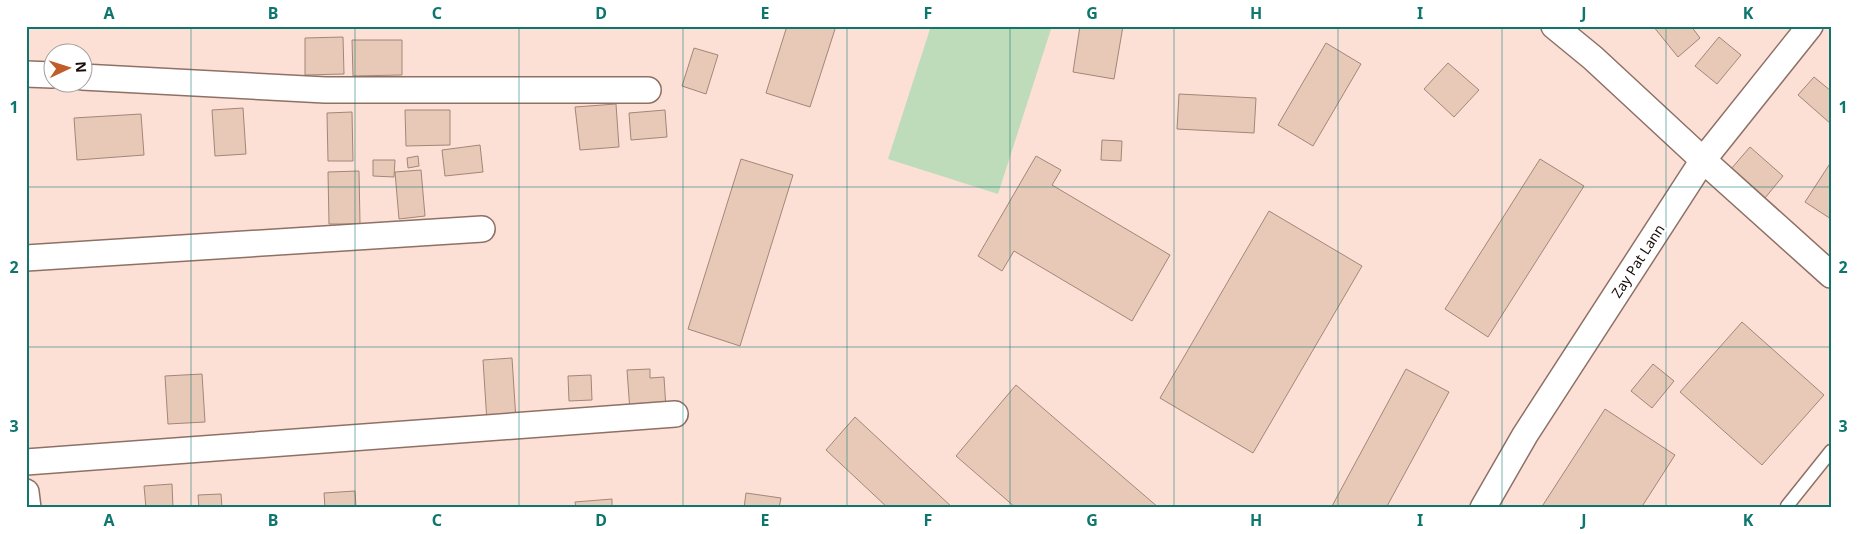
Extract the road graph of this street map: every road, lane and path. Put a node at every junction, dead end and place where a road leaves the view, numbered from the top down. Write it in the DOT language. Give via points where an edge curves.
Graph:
graph roads {
  1 [pos="1554,26"];
  2 [pos="1810,26"];
  3 [pos="26,74"];
  4 [pos="42,75"];
  5 [pos="92,78"];
  6 [pos="648,90"];
  7 [pos="1703,160"];
  8 [pos="482,228"];
  9 [pos="26,258"];
  10 [pos="1831,275"];
  11 [pos="675,414"];
  12 [pos="1831,450"];
  13 [pos="26,462"];
  14 [pos="26,492"];
  15 [pos="1787,507"];
  16 [pos="28,508"];
  17 [pos="1483,508"];
  1 -- 7 [label="street"];
  2 -- 7 [label="street, Zay Pat Lann"];
  3 -- 4 [label="street"];
  5 -- 6 [label="street" via="325,90"];
  7 -- 10 [label="street"];
  7 -- 17 [label="street, Zay Pat Lann" via="1525,435"];
  8 -- 9 [label="street"];
  11 -- 13 [label="street"];
  12 -- 15 [label="lane"];
  14 -- 16 [label="street"];
}
